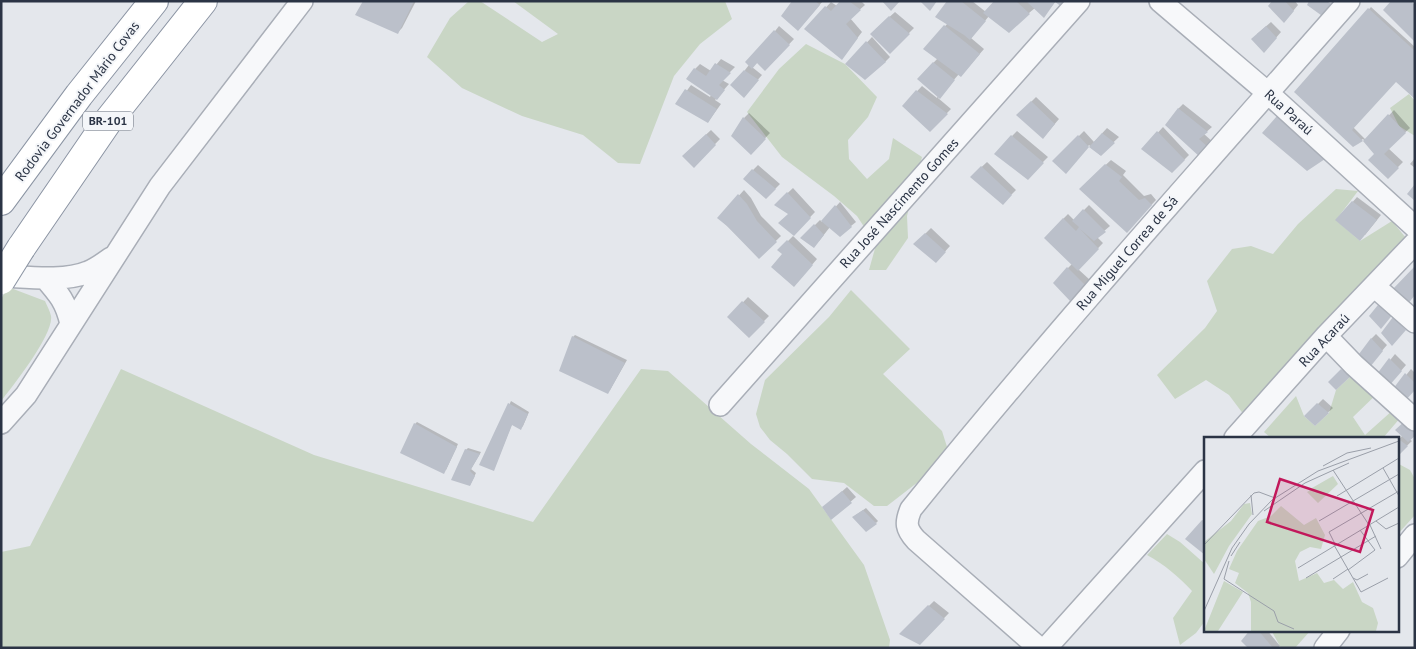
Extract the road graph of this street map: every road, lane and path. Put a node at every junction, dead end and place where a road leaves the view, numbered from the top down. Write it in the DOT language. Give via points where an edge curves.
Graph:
graph roads {
  1 [pos="154,1"];
  2 [pos="203,1"];
  3 [pos="302,1"];
  4 [pos="1079,1"];
  5 [pos="1160,1"];
  6 [pos="1349,1"];
  7 [pos="1268,92"];
  8 [pos="1,201"];
  9 [pos="1415,227"];
  10 [pos="1415,243"];
  11 [pos="115,255"];
  12 [pos="1,278"];
  13 [pos="45,278"];
  14 [pos="1374,286"];
  15 [pos="1415,322"];
  16 [pos="71,324"];
  17 [pos="1326,336"];
  18 [pos="720,405"];
  19 [pos="1415,420"];
  20 [pos="1,423"];
  21 [pos="1236,437"];
  22 [pos="1204,472"];
  23 [pos="1415,535"];
  24 [pos="1398,556"];
  25 [pos="1337,632"];
  26 [pos="1039,648"];
  27 [pos="1046,648"];
  28 [pos="1325,648"];
  1 -- 8 [label="highway, Rodovia Governador Mário Covas / BR-101"];
  2 -- 12 [label="highway, BR-101, bridge" via="108,121"];
  3 -- 11 [label="street" via="176,164"];
  4 -- 18 [label="street, Rua José Nascimento Gomes"];
  5 -- 7 [label="street, Rua Paraú"];
  6 -- 7 [label="street, Rua Miguel Correa de Sá"];
  7 -- 9 [label="street, Rua Paraú"];
  7 -- 26 [label="street, Rua Miguel Correa de Sá" via="1068,320 911,509 906,526 916,540"];
  10 -- 14 [label="street, Rua Acaraú"];
  11 -- 13 [label="street" via="88,272"];
  11 -- 16 [label="street"];
  12 -- 13 [label="street"];
  13 -- 16 [label="street" via="67,306"];
  14 -- 15 [label="street"];
  14 -- 17 [label="street, Rua Acaraú"];
  16 -- 20 [label="street" via="26,395"];
  17 -- 19 [label="street"];
  17 -- 21 [label="street, Rua Acaraú"];
  22 -- 27 [label="street"];
  23 -- 24 [label="street"];
  25 -- 28 [label="street"];
}
